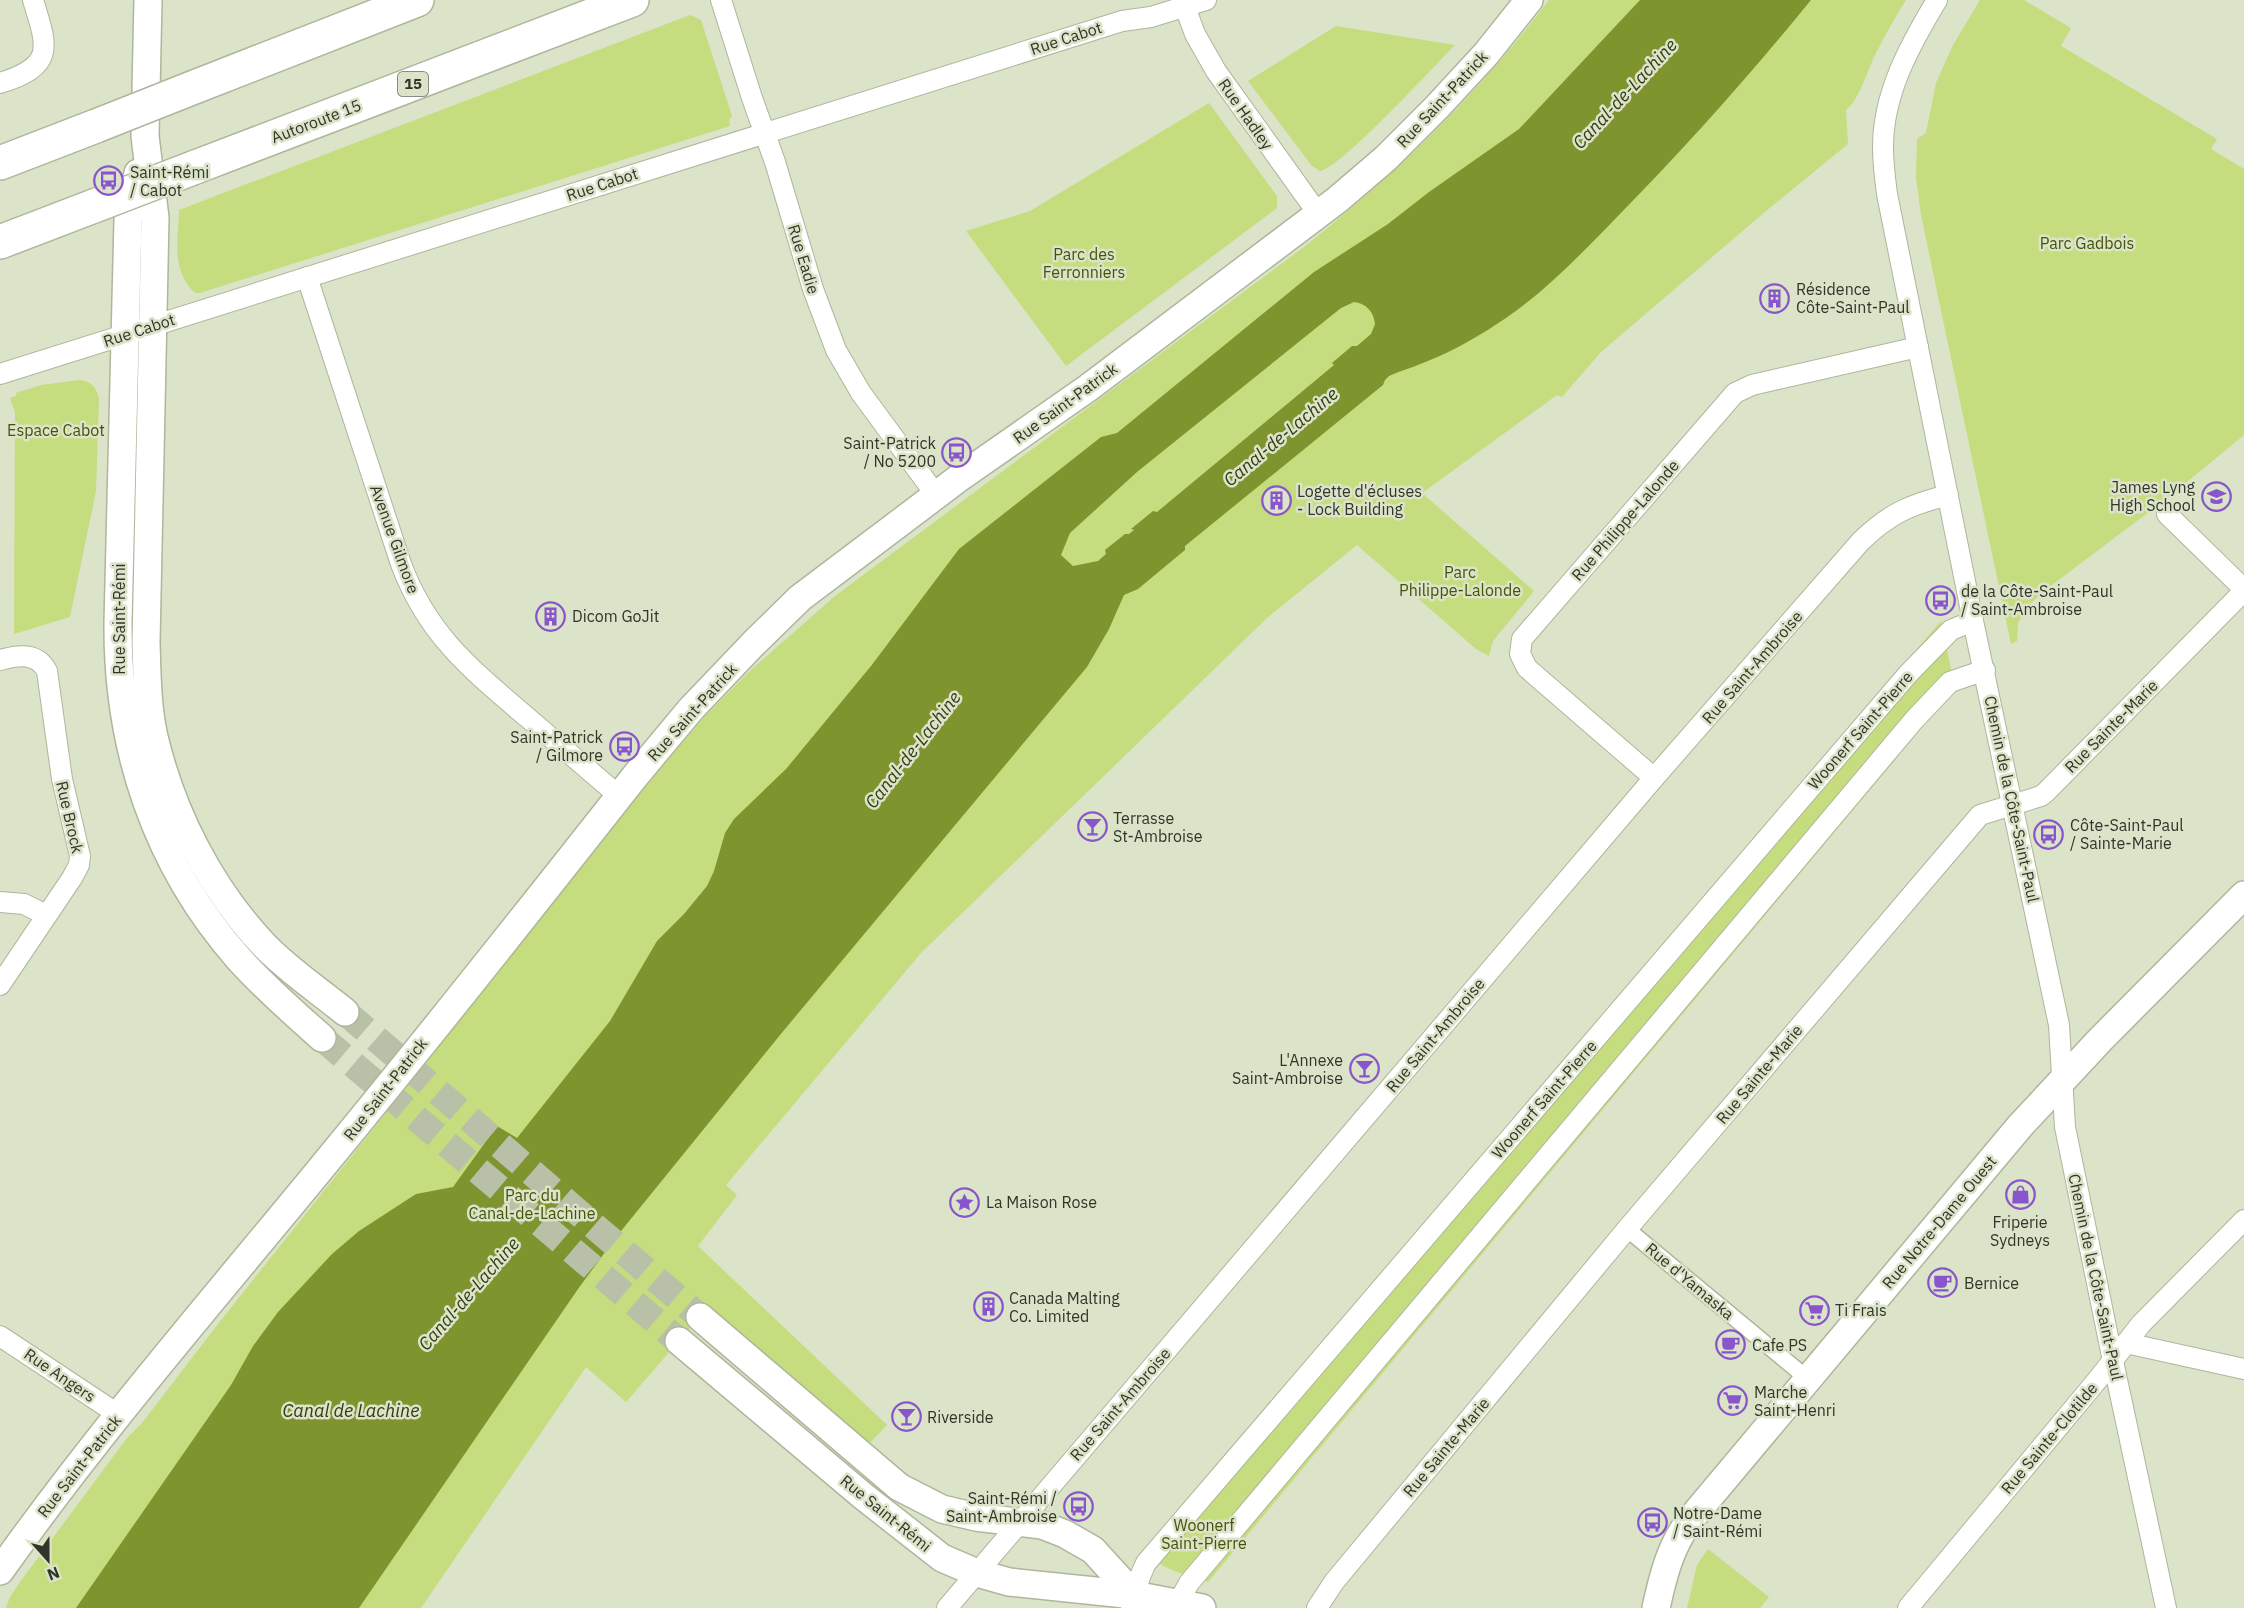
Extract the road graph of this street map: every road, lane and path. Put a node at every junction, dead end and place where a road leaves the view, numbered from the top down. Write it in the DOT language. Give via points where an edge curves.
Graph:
graph roads {
  1 [pos="33,0"];
  2 [pos="148,0"];
  3 [pos="417,0"];
  4 [pos="632,0"];
  5 [pos="721,0"];
  6 [pos="1206,0"];
  7 [pos="1529,0"];
  8 [pos="1937,0"];
  9 [pos="1185,7"];
  10 [pos="0,83"];
  11 [pos="765,133"];
  12 [pos="145,136"];
  13 [pos="0,163"];
  14 [pos="1319,215"];
  15 [pos="0,242"];
  16 [pos="307,277"];
  17 [pos="152,326"];
  18 [pos="126,335"];
  19 [pos="1918,347"];
  20 [pos="0,374"];
  21 [pos="936,495"];
  22 [pos="1948,495"];
  23 [pos="2167,514"];
  24 [pos="2244,590"];
  25 [pos="1974,621"];
  26 [pos="0,660"];
  27 [pos="1985,670"];
  28 [pos="1654,778"];
  29 [pos="619,796"];
  30 [pos="2013,804"];
  31 [pos="2244,895"];
  32 [pos="0,902"];
  33 [pos="46,915"];
  34 [pos="0,985"];
  35 [pos="345,1011"];
  36 [pos="322,1038"];
  37 [pos="2062,1080"];
  38 [pos="2244,1220"];
  39 [pos="1627,1229"];
  40 [pos="700,1317"];
  41 [pos="0,1336"];
  42 [pos="679,1341"];
  43 [pos="2126,1343"];
  44 [pos="2113,1361"];
  45 [pos="2244,1369"];
  46 [pos="1808,1379"];
  47 [pos="119,1415"];
  48 [pos="1019,1522"];
  49 [pos="0,1571"];
  50 [pos="977,1573"];
  51 [pos="1133,1601"];
  52 [pos="1190,1606"];
  53 [pos="947,1608"];
  54 [pos="1317,1608"];
  55 [pos="1656,1608"];
  56 [pos="1908,1608"];
  57 [pos="2166,1608"];
  1 -- 10 [label="street" via="43,34 40,60 23,75"];
  2 -- 12 [label="main road, Rue Saint-Rémi"];
  3 -- 13 [label="highway, bridge"];
  4 -- 15 [label="highway, Autoroute 15 / 15, bridge"];
  5 -- 11 [label="street, Rue Eadie"];
  6 -- 9 [label="street, Rue Cabot"];
  7 -- 14 [label="main road, Rue Saint-Patrick" via="1437,107"];
  8 -- 19 [label="street, Chemin de la Côte-Saint-Paul" via="1899,71 1888,108 1883,146 1889,204"];
  9 -- 11 [label="street, Rue Cabot" via="1122,21"];
  9 -- 14 [label="street, Rue Hadley" via="1216,71"];
  11 -- 16 [label="street, Rue Cabot"];
  11 -- 21 [label="street, Rue Eadie" via="813,289 839,356 861,393"];
  12 -- 17 [label="main road, Rue Saint-Rémi" via="155,218"];
  12 -- 18 [label="main road, Rue Saint-Rémi" via="128,220"];
  14 -- 21 [label="main road, Rue Saint-Patrick" via="1088,388"];
  16 -- 17 [label="street, Rue Cabot"];
  16 -- 29 [label="street, Avenue Gilmore" via="401,564 419,604 442,639 476,674"];
  17 -- 18 [label="street, Rue Cabot"];
  17 -- 35 [label="main road, Rue Saint-Rémi" via="146,642 150,714 160,759 183,822 224,895 279,960"];
  18 -- 20 [label="street, Rue Cabot"];
  18 -- 36 [label="main road, Rue Saint-Rémi" via="117,644 124,717 137,775 166,850 197,905 253,974"];
  19 -- 22 [label="street, Chemin de la Côte-Saint-Paul"];
  19 -- 28 [label="street, Rue Philippe-Lalonde" via="1752,385 1735,393 1522,639 1520,654 1527,668"];
  21 -- 29 [label="main road, Rue Saint-Patrick" via="784,613 670,733"];
  22 -- 25 [label="street, Chemin de la Côte-Saint-Paul"];
  22 -- 28 [label="street, Rue Saint-Ambroise" via="1903,509 1869,533"];
  23 -- 24 [label="street"];
  24 -- 30 [label="street, Rue Sainte-Marie" via="2046,792"];
  25 -- 27 [label="street, Chemin de la Côte-Saint-Paul"];
  25 -- 51 [label="street, Woonerf Saint-Pierre" via="1942,638 1877,710 1146,1563"];
  26 -- 33 [label="street, Rue Brock" via="28,656 42,663 47,671 62,779 80,856 76,871"];
  27 -- 30 [label="street, Chemin de la Côte-Saint-Paul"];
  27 -- 52 [label="street, Woonerf Saint-Pierre" via="1950,682 1914,720 1189,1583"];
  28 -- 48 [label="street, Rue Saint-Ambroise"];
  29 -- 47 [label="main road, Rue Saint-Patrick"];
  30 -- 37 [label="street, Chemin de la Côte-Saint-Paul" via="2059,1025"];
  30 -- 39 [label="street, Rue Sainte-Marie" via="1980,815"];
  31 -- 37 [label="main road, Rue Notre-Dame Ouest"];
  32 -- 33 [label="street" via="24,904"];
  33 -- 34 [label="street, Rue Brock"];
  37 -- 44 [label="street, Chemin de la Côte-Saint-Paul" via="2065,1127"];
  37 -- 46 [label="main road, Rue Notre-Dame Ouest"];
  38 -- 43 [label="street, Rue Sainte-Clotilde"];
  39 -- 46 [label="street, Rue d'Yamaska"];
  39 -- 54 [label="street, Rue Sainte-Marie" via="1334,1582"];
  40 -- 48 [label="main road, Rue Saint-Rémi" via="899,1487 942,1509"];
  41 -- 47 [label="street, Rue Angers"];
  42 -- 50 [label="main road, Rue Saint-Rémi" via="908,1532 942,1558"];
  43 -- 44 [label="street, Rue Sainte-Clotilde"];
  43 -- 45 [label="street"];
  44 -- 56 [label="street, Rue Sainte-Clotilde"];
  44 -- 57 [label="street, Chemin de la Côte-Saint-Paul"];
  46 -- 55 [label="main road, Rue Notre-Dame Ouest" via="1682,1530 1666,1564"];
  47 -- 49 [label="main road, Rue Saint-Patrick"];
  48 -- 50 [label="street, Rue Saint-Ambroise"];
  48 -- 51 [label="main road, Rue Saint-Rémi" via="1042,1525 1093,1550"];
  50 -- 51 [label="main road, Rue Saint-Rémi" via="1009,1582"];
  50 -- 53 [label="street, Rue Saint-Ambroise"];
  51 -- 52 [label="main road, Rue Saint-Rémi"];
}
